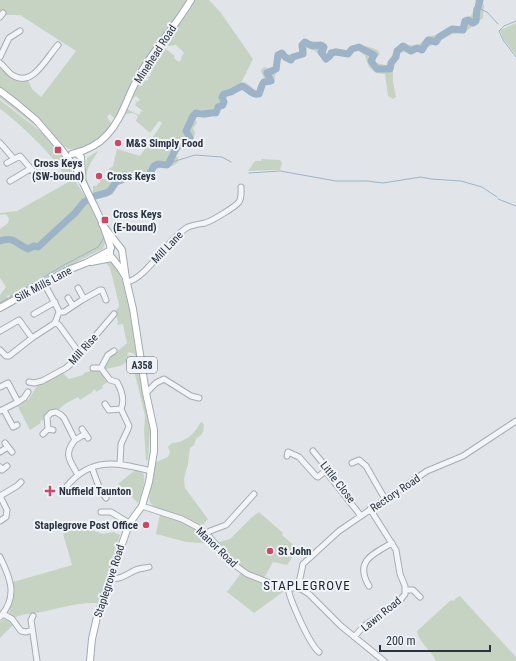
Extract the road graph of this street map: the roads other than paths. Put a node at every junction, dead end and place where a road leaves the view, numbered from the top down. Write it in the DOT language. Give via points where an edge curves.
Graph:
graph roads {
  1 [pos="191,0"];
  2 [pos="20,31"];
  3 [pos="58,45"];
  4 [pos="46,50"];
  5 [pos="50,54"];
  6 [pos="0,57"];
  7 [pos="0,63"];
  8 [pos="0,91"];
  9 [pos="0,143"];
  10 [pos="61,149"];
  11 [pos="77,156"];
  12 [pos="14,159"];
  13 [pos="72,162"];
  14 [pos="7,163"];
  15 [pos="30,169"];
  16 [pos="38,177"];
  17 [pos="82,180"];
  18 [pos="10,181"];
  19 [pos="241,187"];
  20 [pos="102,224"];
  21 [pos="119,247"];
  22 [pos="110,250"];
  23 [pos="122,255"];
  24 [pos="113,259"];
  25 [pos="86,263"];
  26 [pos="127,281"];
  27 [pos="44,283"];
  28 [pos="78,288"];
  29 [pos="68,298"];
  30 [pos="84,299"];
  31 [pos="106,300"];
  32 [pos="55,302"];
  33 [pos="73,306"];
  34 [pos="0,308"];
  35 [pos="59,312"];
  36 [pos="34,314"];
  37 [pos="114,318"];
  38 [pos="55,322"];
  39 [pos="0,331"];
  40 [pos="32,338"];
  41 [pos="0,350"];
  42 [pos="114,351"];
  43 [pos="80,354"];
  44 [pos="93,368"];
  45 [pos="101,368"];
  46 [pos="29,382"];
  47 [pos="0,386"];
  48 [pos="28,392"];
  49 [pos="146,393"];
  50 [pos="199,398"];
  51 [pos="18,402"];
  52 [pos="104,404"];
  53 [pos="121,409"];
  54 [pos="2,410"];
  55 [pos="516,421"];
  56 [pos="14,427"];
  57 [pos="42,434"];
  58 [pos="85,434"];
  59 [pos="75,440"];
  60 [pos="313,451"];
  61 [pos="0,452"];
  62 [pos="12,452"];
  63 [pos="286,456"];
  64 [pos="352,463"];
  65 [pos="120,464"];
  66 [pos="7,466"];
  67 [pos="0,467"];
  68 [pos="92,468"];
  69 [pos="151,471"];
  70 [pos="78,475"];
  71 [pos="19,486"];
  72 [pos="67,486"];
  73 [pos="254,494"];
  74 [pos="0,496"];
  75 [pos="106,498"];
  76 [pos="385,499"];
  77 [pos="142,506"];
  78 [pos="370,509"];
  79 [pos="101,512"];
  80 [pos="362,515"];
  81 [pos="0,521"];
  82 [pos="129,523"];
  83 [pos="207,534"];
  84 [pos="392,543"];
  85 [pos="0,558"];
  86 [pos="149,568"];
  87 [pos="111,578"];
  88 [pos="365,584"];
  89 [pos="288,587"];
  90 [pos="298,588"];
  91 [pos="405,590"];
  92 [pos="420,597"];
  93 [pos="2,616"];
  94 [pos="33,616"];
  95 [pos="32,630"];
  96 [pos="354,637"];
  97 [pos="319,652"];
  98 [pos="37,661"];
  99 [pos="90,661"];
  100 [pos="384,661"];
  1 -- 11 [label="main road, Minehead Road" via="142,70 116,124 103,139"];
  2 -- 6 [label="street" via="9,38"];
  3 -- 5 [label="street"];
  4 -- 5 [label="street"];
  5 -- 7 [label="street" via="36,73 26,78 14,76"];
  8 -- 10 [label="main road" via="36,120"];
  9 -- 12 [label="street"];
  10 -- 11 [label="main road"];
  10 -- 13 [label="main road"];
  11 -- 13 [label="main road" via="70,157"];
  11 -- 13 [label="main road, Minehead Road" via="78,164"];
  11 -- 17 [label="main road, A358"];
  12 -- 14 [label="street"];
  12 -- 15 [label="street" via="21,156"];
  13 -- 17 [label="main road, A358"];
  15 -- 16 [label="street"];
  15 -- 18 [label="street"];
  17 -- 20 [label="main road, A358"];
  19 -- 26 [label="street, Mill Lane" via="239,203 207,222 188,227 148,268 135,279"];
  20 -- 21 [label="main road, A358"];
  20 -- 22 [label="main road, A358"];
  21 -- 22 [label="main road" via="115,246"];
  21 -- 23 [label="main road, A358"];
  22 -- 24 [label="main road, A358"];
  22 -- 25 [label="main road, Silk Mills Lane"];
  23 -- 24 [label="main road" via="119,259"];
  23 -- 26 [label="main road, A358"];
  24 -- 25 [label="main road, Silk Mills Lane"];
  24 -- 26 [label="main road, A358"];
  25 -- 27 [label="main road, Silk Mills Lane"];
  26 -- 49 [label="main road, A358"];
  27 -- 32 [label="street"];
  27 -- 34 [label="main road, Silk Mills Lane"];
  28 -- 30 [label="street"];
  29 -- 33 [label="street"];
  30 -- 31 [label="street" via="102,287"];
  30 -- 33 [label="street"];
  32 -- 35 [label="street"];
  32 -- 36 [label="street"];
  33 -- 35 [label="street"];
  35 -- 38 [label="street"];
  37 -- 43 [label="street, Mill Rise"];
  38 -- 40 [label="street"];
  38 -- 43 [label="street"];
  39 -- 40 [label="street" via="19,320"];
  40 -- 41 [label="street" via="8,356"];
  42 -- 45 [label="street" via="106,353"];
  43 -- 46 [label="street, Mill Rise" via="56,374 34,383"];
  44 -- 45 [label="street"];
  45 -- 53 [label="street" via="110,380 120,386 123,399"];
  47 -- 51 [label="street" via="8,383"];
  48 -- 51 [label="street"];
  49 -- 50 [label="street" via="164,379 191,396"];
  49 -- 69 [label="main road, A358" via="154,430"];
  51 -- 54 [label="street"];
  52 -- 53 [label="street" via="109,412"];
  53 -- 65 [label="street" via="129,426 120,444"];
  54 -- 56 [label="street"];
  55 -- 76 [label="street, Rectory Road" via="469,452 430,469"];
  57 -- 59 [label="street" via="50,429 47,418 56,412 64,418"];
  58 -- 59 [label="street"];
  59 -- 70 [label="street" via="68,448 68,452"];
  60 -- 80 [label="street, Little Close"];
  61 -- 62 [label="street" via="6,445"];
  63 -- 80 [label="street" via="288,452 299,457 316,476 327,473"];
  64 -- 76 [label="street" via="358,460 366,466"];
  65 -- 68 [label="street" via="104,464"];
  65 -- 69 [label="street"];
  66 -- 67 [label="street" via="2,470"];
  68 -- 70 [label="street"];
  68 -- 75 [label="street"];
  69 -- 77 [label="main road, A358"];
  70 -- 72 [label="street"];
  71 -- 74 [label="street"];
  73 -- 83 [label="street" via="226,525"];
  74 -- 81 [label="street" via="7,510 6,517"];
  76 -- 78 [label="street, Rectory Road"];
  77 -- 82 [label="main road, Staplegrove Road / A358"];
  77 -- 83 [label="street, Manor Road" via="186,520"];
  78 -- 80 [label="street, Rectory Road"];
  78 -- 84 [label="street, Lawn Road"];
  79 -- 82 [label="street" via="111,512"];
  80 -- 90 [label="street, Rectory Road" via="306,560 301,568"];
  82 -- 87 [label="main road, Staplegrove Road / A358"];
  83 -- 89 [label="street, Manor Road" via="226,557 242,571 275,585"];
  84 -- 88 [label="street" via="362,562"];
  84 -- 91 [label="street, Lawn Road" via="397,553"];
  85 -- 93 [label="street" via="8,574 11,588 10,600"];
  86 -- 87 [label="street" via="138,569 119,578"];
  87 -- 99 [label="main road, Staplegrove Road / A358" via="94,627"];
  89 -- 90 [label="street, Manor Road"];
  89 -- 97 [label="street" via="299,618"];
  90 -- 96 [label="street, Manor Road" via="309,594"];
  91 -- 92 [label="street, Lawn Road" via="413,590"];
  91 -- 96 [label="street, Lawn Road" via="398,603 364,626"];
  93 -- 95 [label="street" via="12,619 21,631"];
  94 -- 95 [label="street"];
  95 -- 98 [label="street"];
  96 -- 100 [label="street, Manor Road"];
}
